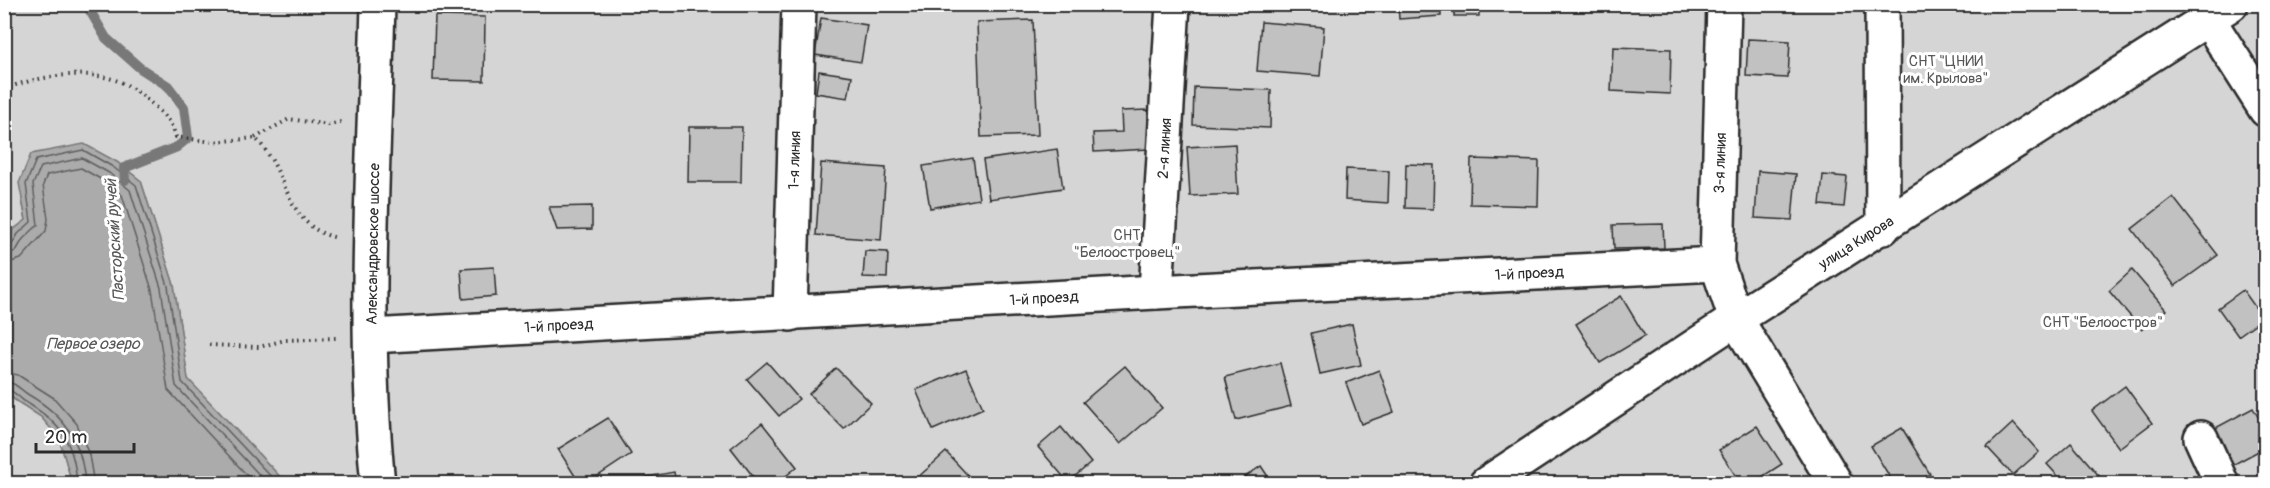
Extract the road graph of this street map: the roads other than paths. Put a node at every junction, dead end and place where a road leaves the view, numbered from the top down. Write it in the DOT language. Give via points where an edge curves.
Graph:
graph roads {
  1 [pos="378,4"];
  2 [pos="799,4"];
  3 [pos="1173,4"];
  4 [pos="1724,4"];
  5 [pos="1882,4"];
  6 [pos="2220,12"];
  7 [pos="2265,110"];
  8 [pos="1883,228"];
  9 [pos="1717,264"];
  10 [pos="1156,292"];
  11 [pos="790,314"];
  12 [pos="1736,319"];
  13 [pos="371,336"];
  14 [pos="2201,438"];
  15 [pos="378,483"];
  16 [pos="1486,483"];
  17 [pos="1836,483"];
  18 [pos="2223,483"];
  1 -- 13 [label="street, Александровское шоссе"];
  2 -- 11 [label="street, 1-я линия"];
  3 -- 10 [label="street, 2-я линия"];
  4 -- 9 [label="street, 3-я линия"];
  5 -- 8 [label="street"];
  6 -- 7 [label="street"];
  6 -- 8 [label="street, улица Кирова"];
  8 -- 12 [label="street, улица Кирова"];
  9 -- 10 [label="street, 1-й проезд"];
  9 -- 12 [label="street, 3-я линия"];
  10 -- 11 [label="street, 1-й проезд"];
  11 -- 13 [label="street, 1-й проезд"];
  12 -- 16 [label="street, улица Кирова"];
  12 -- 17 [label="street, 3-я линия"];
  13 -- 15 [label="street, Александровское шоссе"];
  14 -- 18 [label="street"];
}
